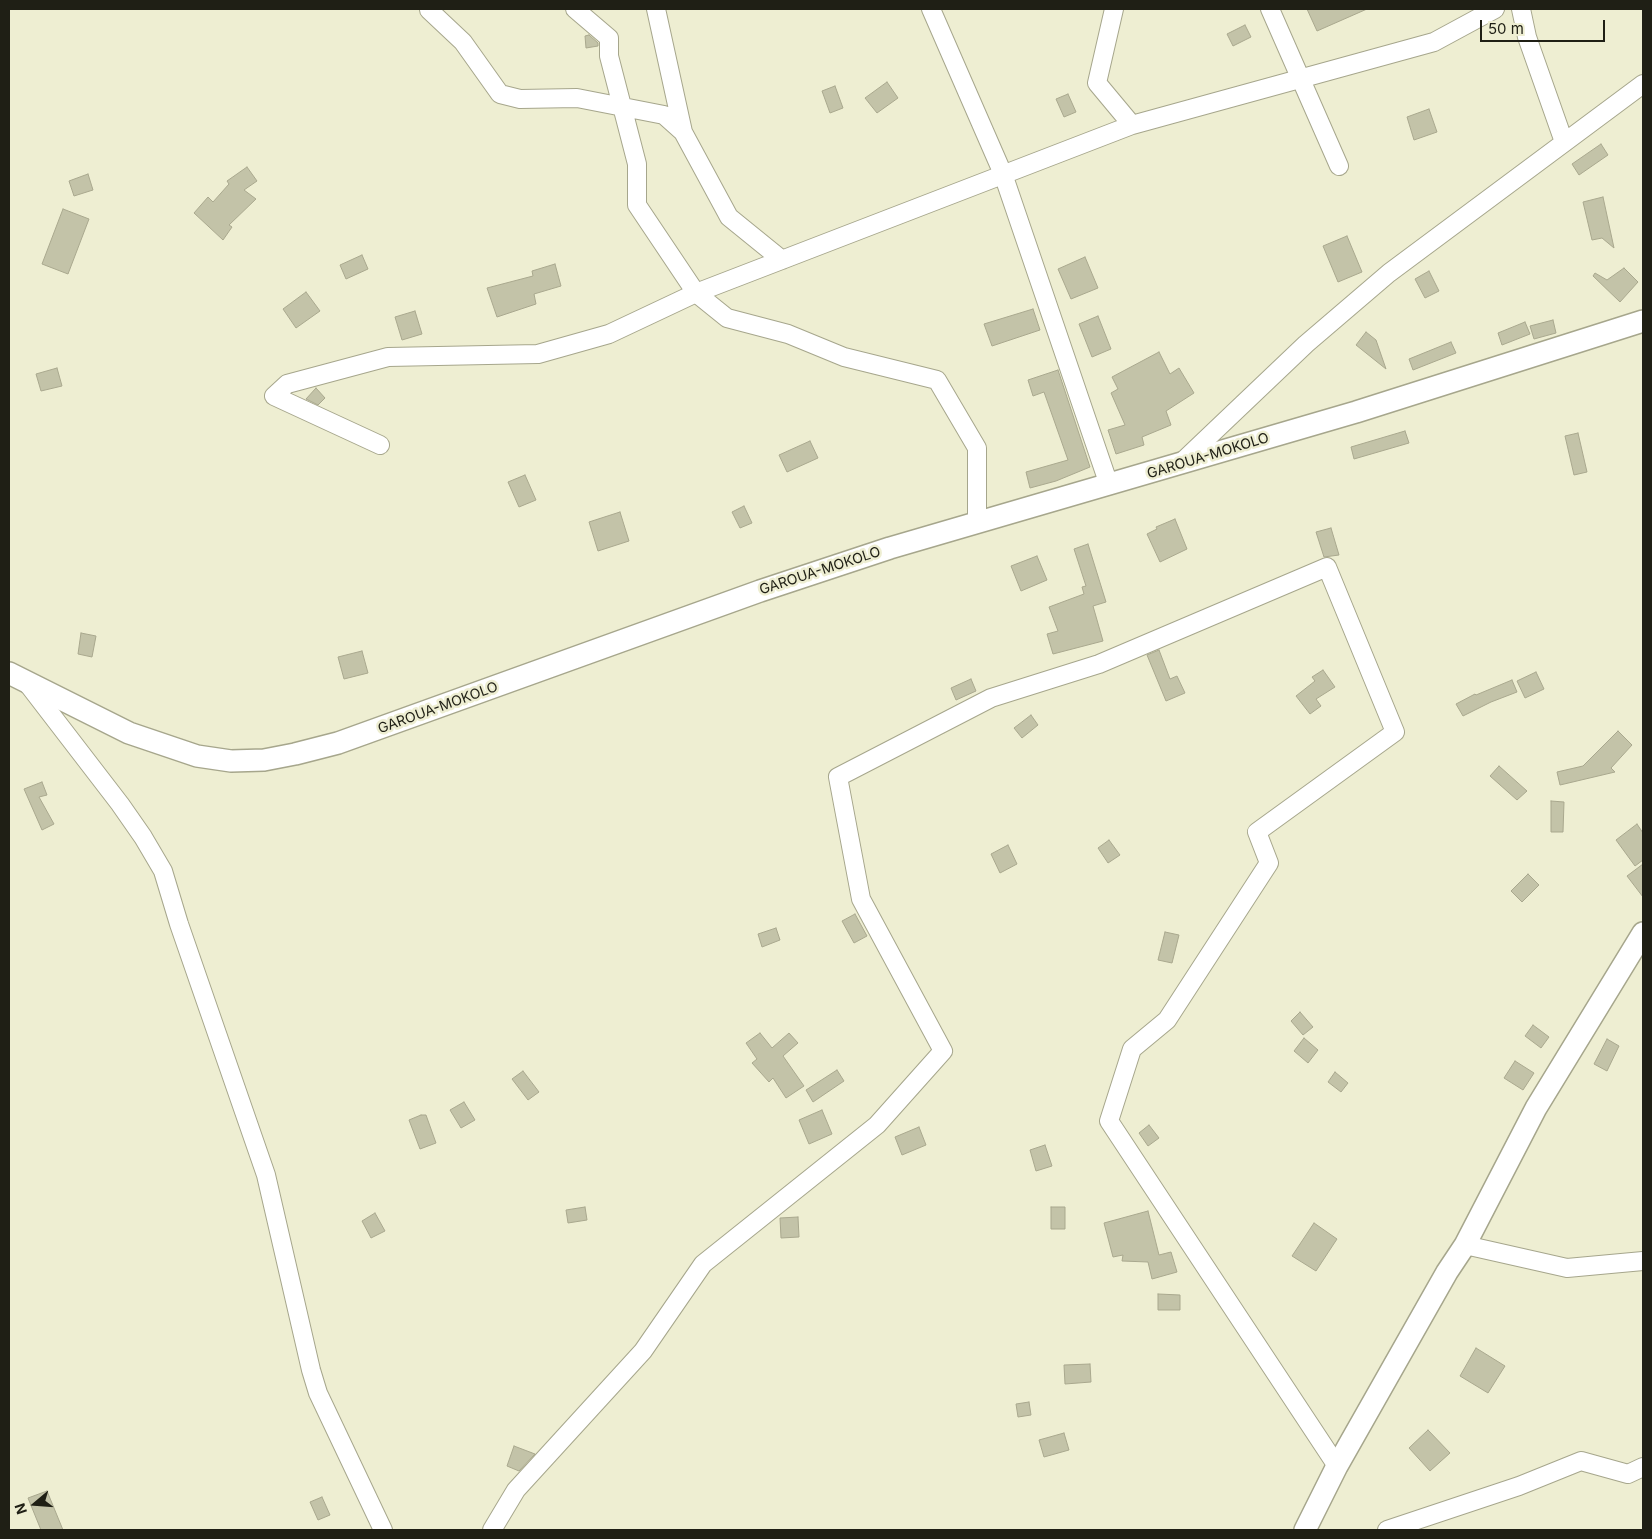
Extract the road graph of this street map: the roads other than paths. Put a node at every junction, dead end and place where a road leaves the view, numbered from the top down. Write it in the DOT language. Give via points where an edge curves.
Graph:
graph roads {
  1 [pos="575,9"];
  2 [pos="656,9"];
  3 [pos="931,9"];
  4 [pos="1114,9"];
  5 [pos="1270,9"];
  6 [pos="1494,9"];
  7 [pos="1521,9"];
  8 [pos="430,10"];
  9 [pos="1300,78"];
  10 [pos="1643,84"];
  11 [pos="622,108"];
  12 [pos="1132,125"];
  13 [pos="683,132"];
  14 [pos="1564,142"];
  15 [pos="1339,166"];
  16 [pos="1003,174"];
  17 [pos="782,260"];
  18 [pos="696,293"];
  19 [pos="1643,321"];
  20 [pos="380,445"];
  21 [pos="1181,464"];
  22 [pos="1108,485"];
  23 [pos="977,523"];
  24 [pos="17,677"];
  25 [pos="1643,932"];
  26 [pos="1465,1245"];
  27 [pos="1643,1261"];
  28 [pos="1337,1466"];
  29 [pos="1643,1467"];
  30 [pos="383,1530"];
  31 [pos="492,1530"];
  32 [pos="1305,1530"];
  33 [pos="1387,1530"];
  1 -- 11 [label="street" via="609,38 609,56"];
  2 -- 13 [label="street"];
  3 -- 16 [label="street"];
  4 -- 12 [label="street" via="1097,83"];
  5 -- 9 [label="street"];
  6 -- 9 [label="street" via="1434,42"];
  7 -- 14 [label="street" via="1527,37"];
  8 -- 11 [label="street" via="463,42 500,94 520,99 577,98"];
  9 -- 12 [label="street"];
  9 -- 15 [label="street"];
  10 -- 14 [label="street"];
  11 -- 13 [label="street" via="664,116"];
  11 -- 18 [label="street" via="637,164 637,205"];
  12 -- 16 [label="street"];
  13 -- 17 [label="street" via="729,217"];
  14 -- 21 [label="street" via="1389,273 1306,344"];
  16 -- 17 [label="street"];
  16 -- 22 [label="street"];
  17 -- 18 [label="street"];
  18 -- 20 [label="street" via="610,334 538,354 388,357 287,384 274,396"];
  18 -- 23 [label="street" via="727,318 788,334 844,357 937,380 977,448"];
  19 -- 21 [label="main road, GAROUA-MOKOLO"];
  21 -- 22 [label="main road, GAROUA-MOKOLO"];
  22 -- 23 [label="main road, GAROUA-MOKOLO"];
  23 -- 24 [label="main road, GAROUA-MOKOLO" via="760,591 338,743 264,760 231,761 197,756 173,748 129,733"];
  24 -- 30 [label="street" via="120,804 163,872 266,1175 316,1385"];
  25 -- 26 [label="main road" via="1536,1108"];
  26 -- 27 [label="street" via="1567,1268"];
  26 -- 28 [label="main road"];
  28 -- 31 [label="street" via="1109,1121 1132,1050 1167,1020 1270,863 1257,832 1395,732 1328,567 1099,664 991,698 838,777 860,899 943,1052 877,1125 703,1264 643,1351 516,1490"];
  28 -- 32 [label="main road"];
  29 -- 33 [label="street" via="1628,1474 1581,1461 1519,1486"];
}
